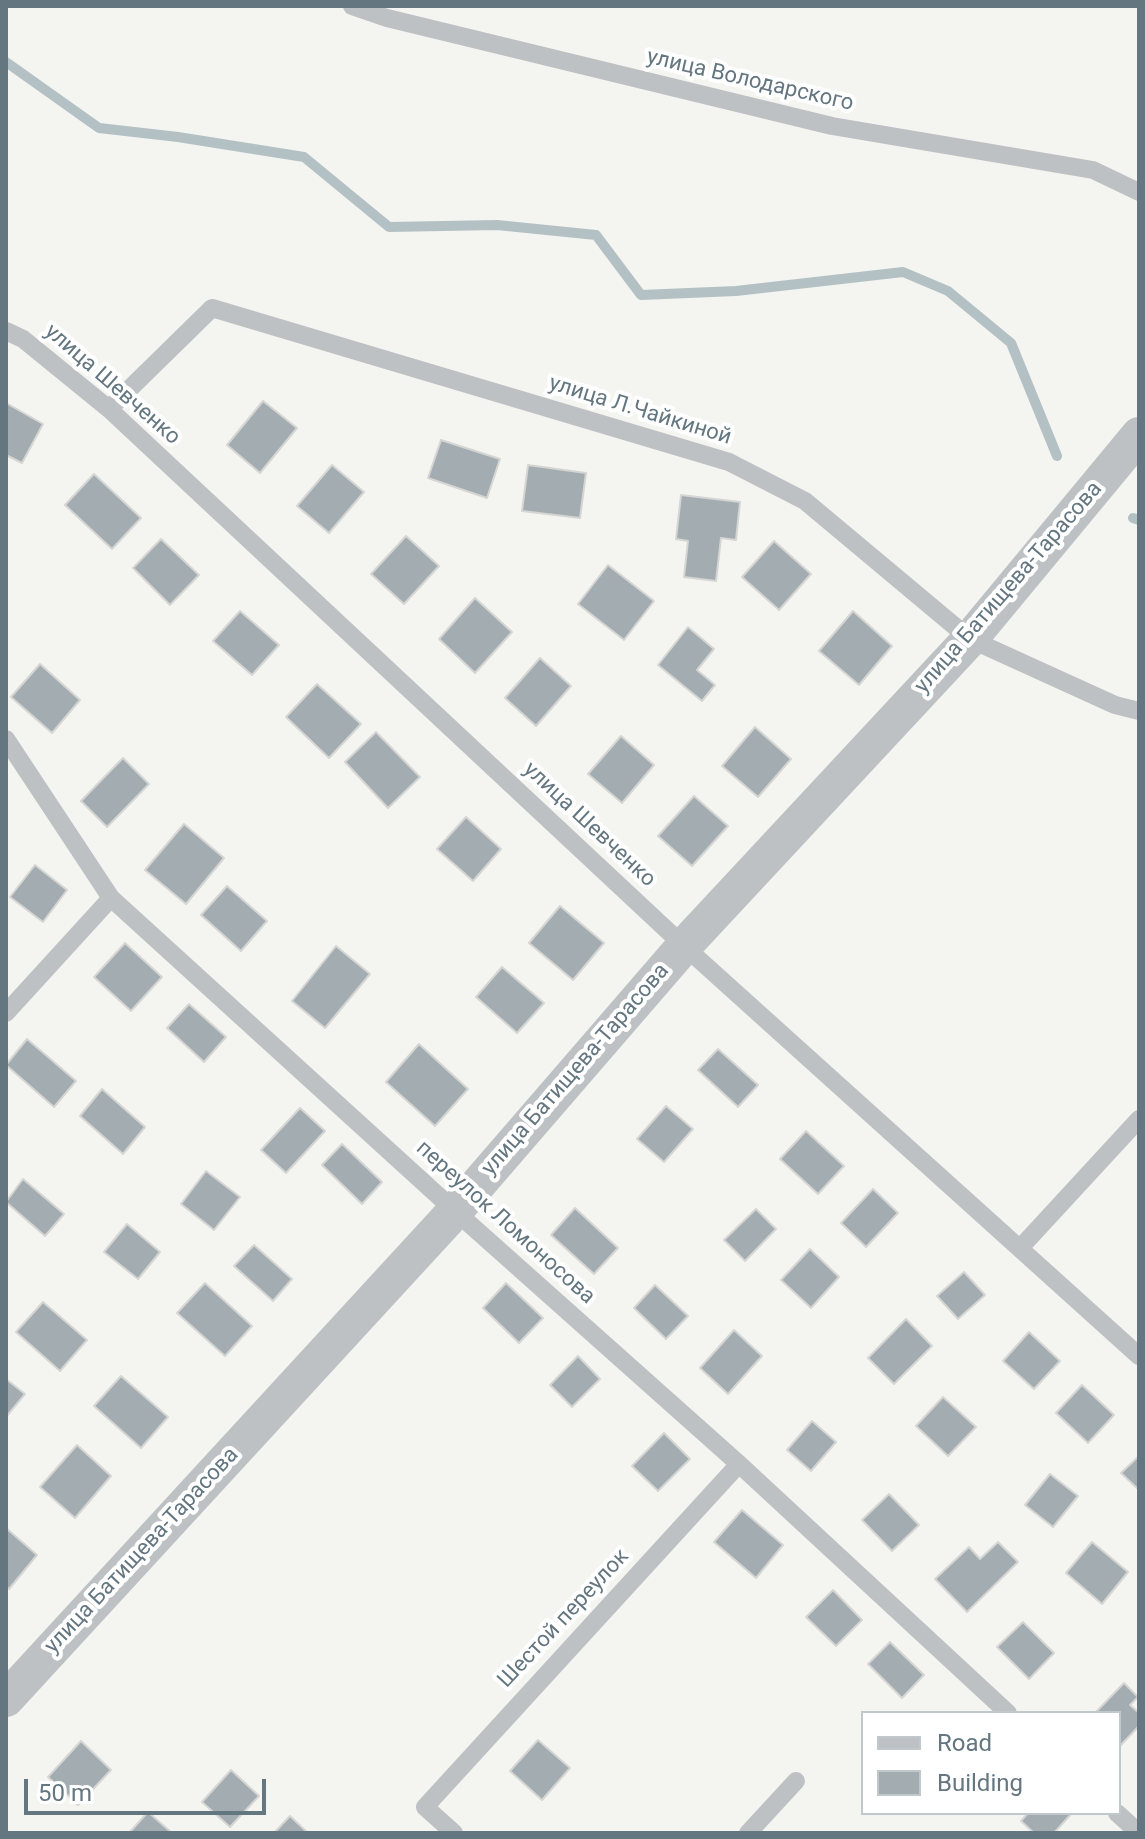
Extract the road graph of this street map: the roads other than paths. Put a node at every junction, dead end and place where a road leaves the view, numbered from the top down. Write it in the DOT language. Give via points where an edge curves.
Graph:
graph roads {
  1 [pos="352,6"];
  2 [pos="1139,192"];
  3 [pos="6,331"];
  4 [pos="109,409"];
  5 [pos="1139,435"];
  6 [pos="970,639"];
  7 [pos="1139,711"];
  8 [pos="6,739"];
  9 [pos="111,898"];
  10 [pos="684,946"];
  11 [pos="6,1013"];
  12 [pos="1139,1119"];
  13 [pos="455,1211"];
  14 [pos="1021,1247"];
  15 [pos="1139,1356"];
  16 [pos="739,1464"];
  17 [pos="6,1699"];
  18 [pos="1006,1711"];
  19 [pos="796,1781"];
  20 [pos="454,1833"];
  21 [pos="748,1833"];
  1 -- 2 [label="lane, улица Володарского" via="832,126 1093,170"];
  3 -- 4 [label="lane, улица Шевченко"];
  4 -- 6 [label="lane, улица Л.Чайкиной" via="212,308 729,462 805,501"];
  4 -- 10 [label="lane, улица Шевченко"];
  5 -- 6 [label="street, улица Батищева-Тарасова"];
  6 -- 7 [label="lane, улица Л.Чайкиной"];
  6 -- 10 [label="street, улица Батищева-Тарасова"];
  8 -- 9 [label="lane, переулок Ломоносова"];
  9 -- 11 [label="lane"];
  9 -- 13 [label="lane, переулок Ломоносова"];
  10 -- 13 [label="street, улица Батищева-Тарасова"];
  10 -- 14 [label="lane, улица Шевченко"];
  12 -- 14 [label="lane"];
  13 -- 16 [label="lane, переулок Ломоносова"];
  13 -- 17 [label="street, улица Батищева-Тарасова"];
  14 -- 15 [label="lane, улица Шевченко"];
  16 -- 18 [label="lane, переулок Ломоносова"];
  16 -- 20 [label="lane, Шестой переулок" via="425,1807"];
  19 -- 21 [label="lane"];
}
